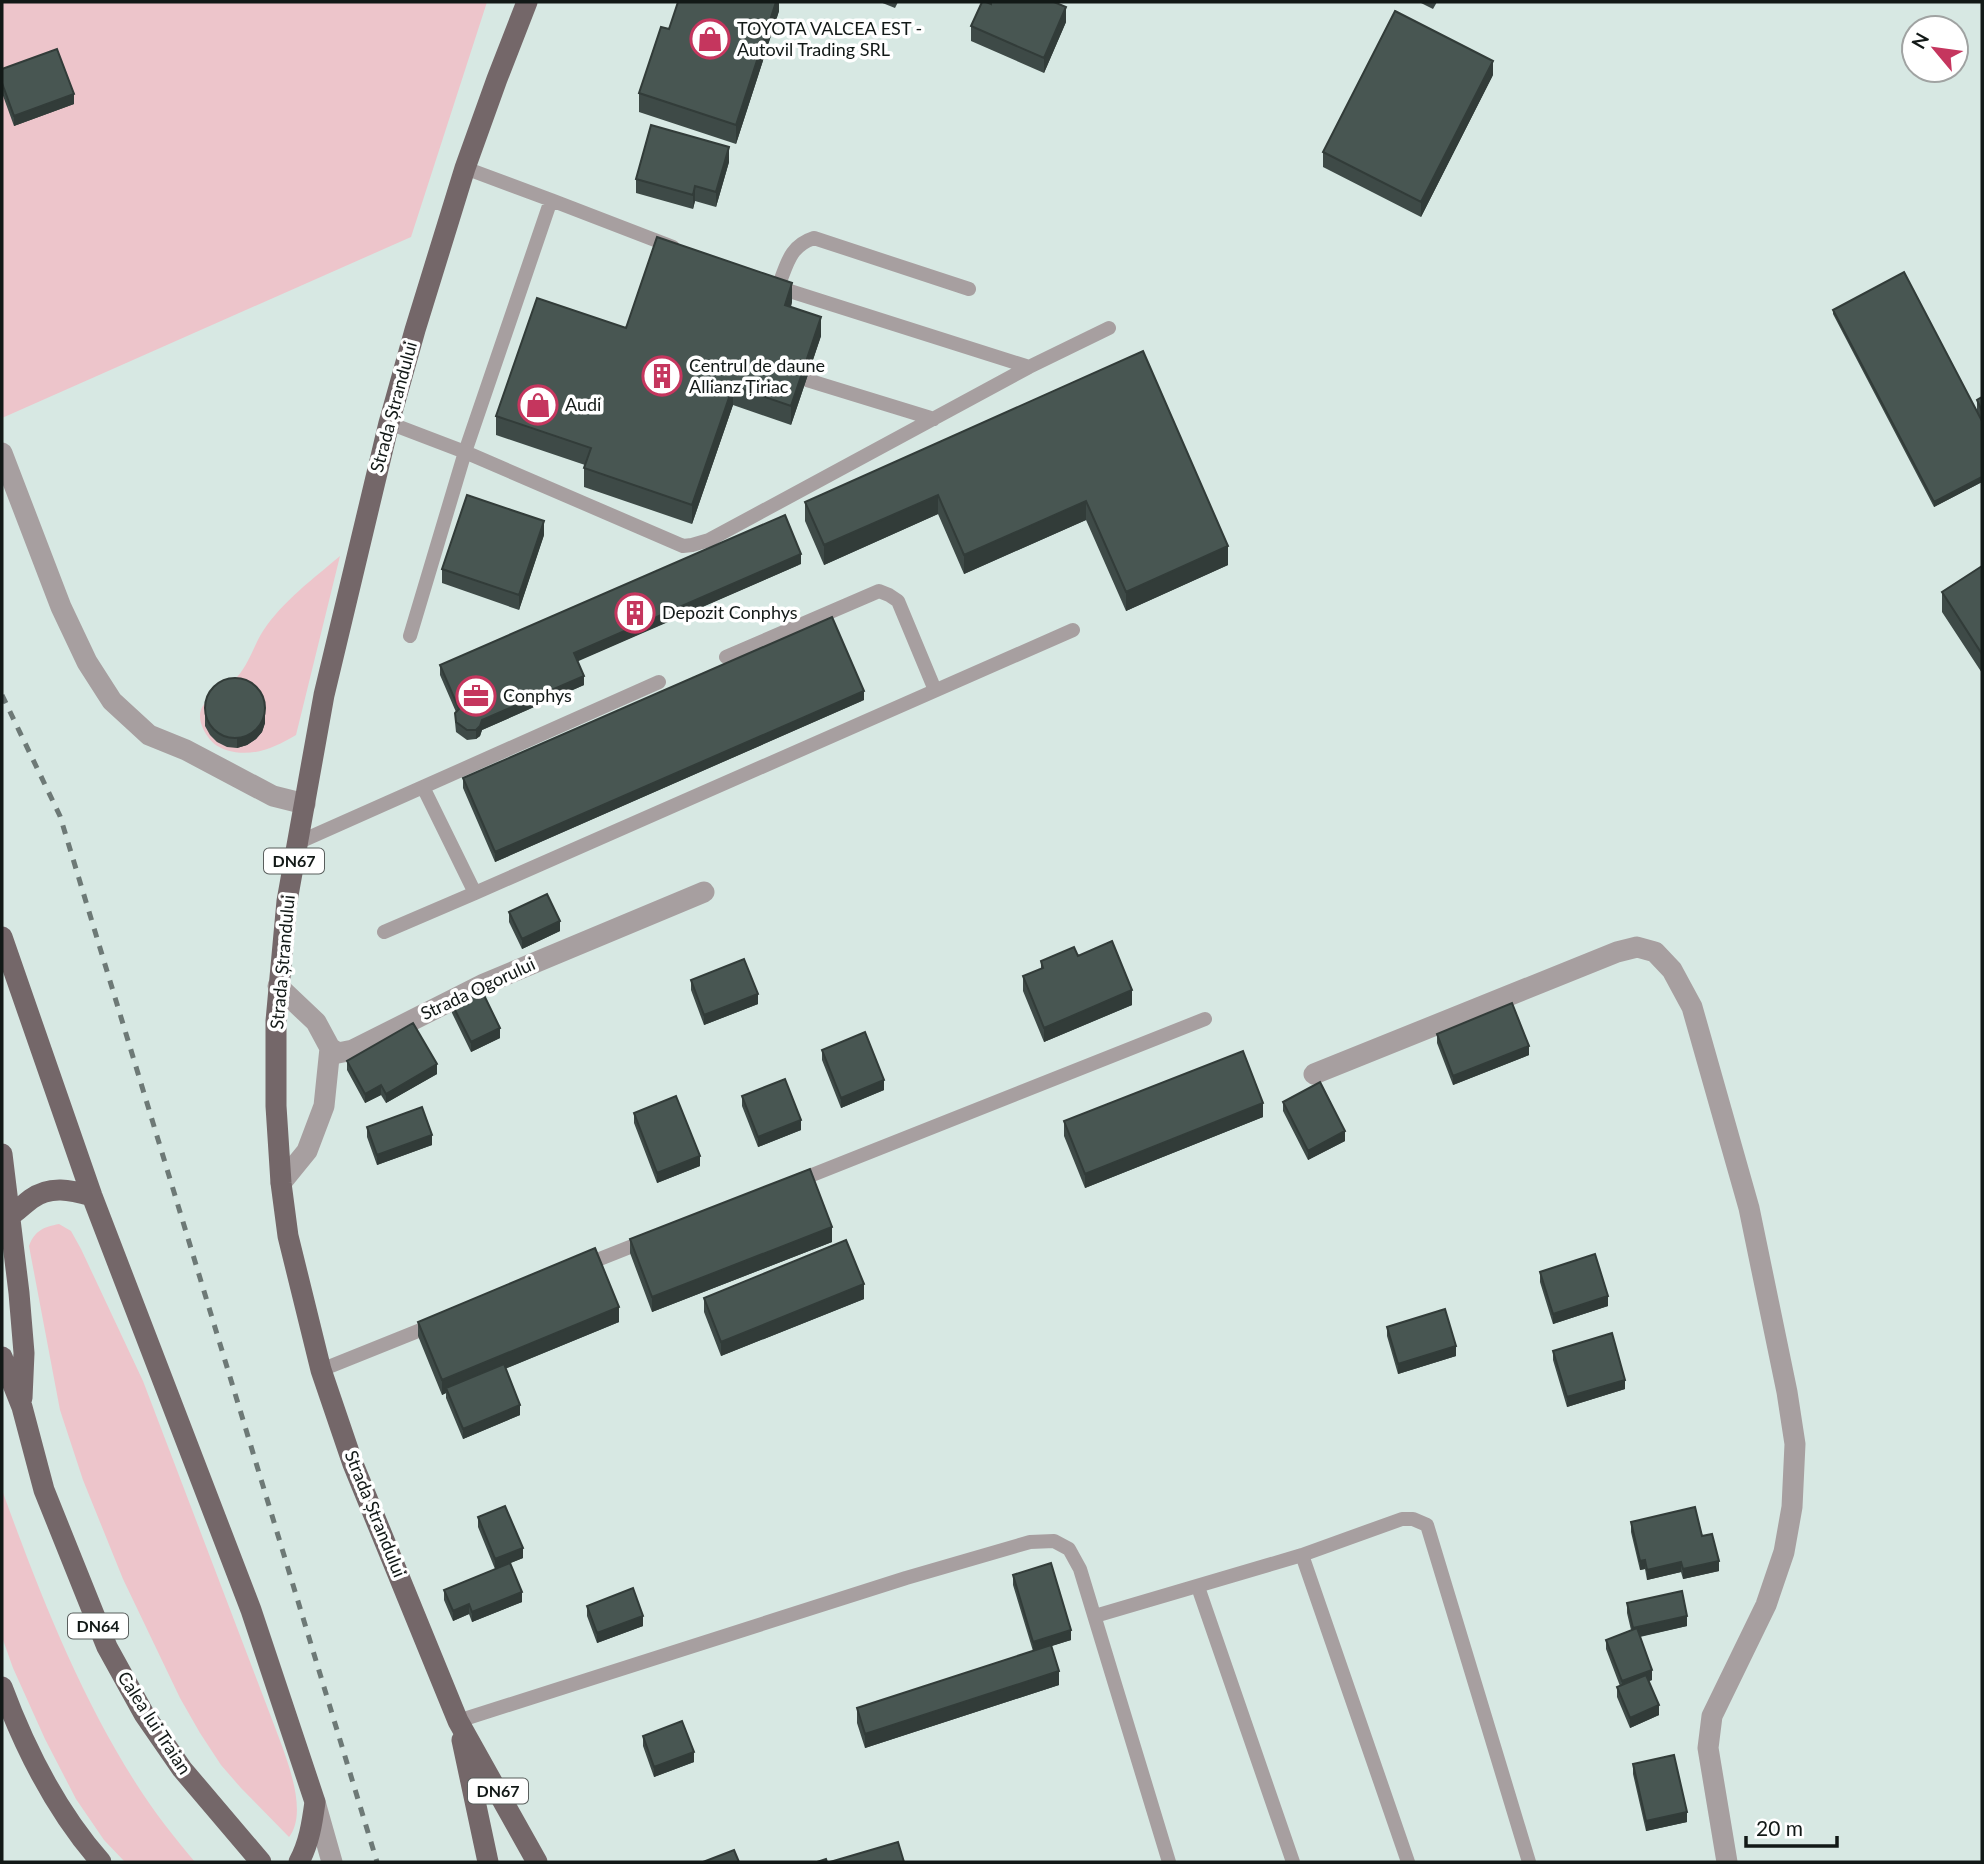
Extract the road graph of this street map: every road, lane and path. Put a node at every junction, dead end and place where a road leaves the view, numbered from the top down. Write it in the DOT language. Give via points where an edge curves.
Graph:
graph roads {
  1 [pos="527,2"];
  2 [pos="465,169"];
  3 [pos="551,200"];
  4 [pos="690,253"];
  5 [pos="969,289"];
  6 [pos="1109,328"];
  7 [pos="1029,367"];
  8 [pos="807,380"];
  9 [pos="934,419"];
  10 [pos="389,423"];
  11 [pos="465,452"];
  12 [pos="2,453"];
  13 [pos="1073,629"];
  14 [pos="410,636"];
  15 [pos="726,657"];
  16 [pos="659,682"];
  17 [pos="935,690"];
  18 [pos="423,787"];
  19 [pos="305,804"];
  20 [pos="297,843"];
  21 [pos="704,892"];
  22 [pos="475,893"];
  23 [pos="384,932"];
  24 [pos="2,937"];
  25 [pos="278,986"];
  26 [pos="1205,1019"];
  27 [pos="330,1048"];
  28 [pos="1314,1074"];
  29 [pos="2,1154"];
  30 [pos="281,1184"];
  31 [pos="789,1184"];
  32 [pos="92,1196"];
  33 [pos="8,1217"];
  34 [pos="659,1236"];
  35 [pos="568,1272"];
  36 [pos="451,1318"];
  37 [pos="2,1357"];
  38 [pos="321,1370"];
  39 [pos="22,1407"];
  40 [pos="1302,1555"];
  41 [pos="1198,1587"];
  42 [pos="1095,1616"];
  43 [pos="2,1686"];
  44 [pos="458,1721"];
  45 [pos="315,1802"];
  46 [pos="101,1862"];
  47 [pos="261,1862"];
  48 [pos="299,1862"];
  49 [pos="332,1862"];
  50 [pos="488,1862"];
  51 [pos="537,1862"];
  52 [pos="1169,1862"];
  53 [pos="1293,1862"];
  54 [pos="1408,1862"];
  55 [pos="1527,1862"];
  56 [pos="1727,1862"];
  1 -- 2 [label="main road, Strada Ștrandului / DN67"];
  2 -- 3 [label="lane"];
  2 -- 10 [label="main road, Strada Ștrandului / DN67"];
  3 -- 4 [label="lane"];
  3 -- 11 [label="lane"];
  5 -- 7 [label="lane" via="814,238 801,242 772,285"];
  6 -- 7 [label="lane"];
  7 -- 9 [label="lane"];
  8 -- 9 [label="lane"];
  9 -- 11 [label="lane" via="709,540 683,546"];
  10 -- 11 [label="lane"];
  10 -- 19 [label="main road, Strada Ștrandului / DN67" via="324,695"];
  11 -- 14 [label="lane"];
  12 -- 19 [label="street" via="61,607 112,701 149,736 186,750 273,796"];
  13 -- 17 [label="lane"];
  15 -- 17 [label="lane" via="878,591 898,601"];
  16 -- 18 [label="lane"];
  17 -- 22 [label="lane"];
  18 -- 20 [label="lane"];
  18 -- 22 [label="lane"];
  19 -- 20 [label="main road, Strada Ștrandului / DN67"];
  20 -- 25 [label="main road, Strada Ștrandului / DN67"];
  21 -- 27 [label="street, Strada Ogorului" via="484,984 353,1050 338,1053"];
  22 -- 23 [label="lane"];
  24 -- 32 [label="main road"];
  25 -- 27 [label="street" via="316,1022"];
  25 -- 30 [label="main road, Strada Ștrandului / DN67" via="276,1106"];
  26 -- 31 [label="lane"];
  27 -- 30 [label="street" via="324,1106 307,1151"];
  28 -- 56 [label="street" via="1637,947 1655,952 1672,970 1692,1007 1749,1208 1795,1444 1784,1552 1766,1605 1712,1716 1708,1748"];
  29 -- 33 [label="main road, Calea lui Traian / DN64"];
  30 -- 38 [label="main road, Strada Ștrandului / DN67" via="288,1236"];
  32 -- 33 [label="main road" via="76,1191 41,1193"];
  32 -- 45 [label="main road" via="251,1610"];
  33 -- 39 [label="main road, Calea lui Traian / DN64" via="24,1353"];
  34 -- 35 [label="lane"];
  36 -- 38 [label="lane"];
  37 -- 39 [label="main road, Calea lui Traian / DN64"];
  38 -- 44 [label="main road, Strada Ștrandului / DN67" via="353,1464"];
  39 -- 47 [label="main road, Calea lui Traian / DN64" via="44,1490 107,1647 182,1769"];
  40 -- 41 [label="lane"];
  40 -- 54 [label="lane"];
  40 -- 55 [label="lane" via="1402,1519 1427,1525"];
  41 -- 42 [label="lane"];
  41 -- 53 [label="lane"];
  42 -- 44 [label="lane" via="1069,1549 1054,1541 1030,1542"];
  42 -- 52 [label="lane"];
  43 -- 46 [label="main road" via="53,1795"];
  44 -- 50 [label="main road, DN67"];
  44 -- 51 [label="main road, Strada Ștrandului / DN67"];
  45 -- 48 [label="main road"];
  45 -- 49 [label="street"];
}
